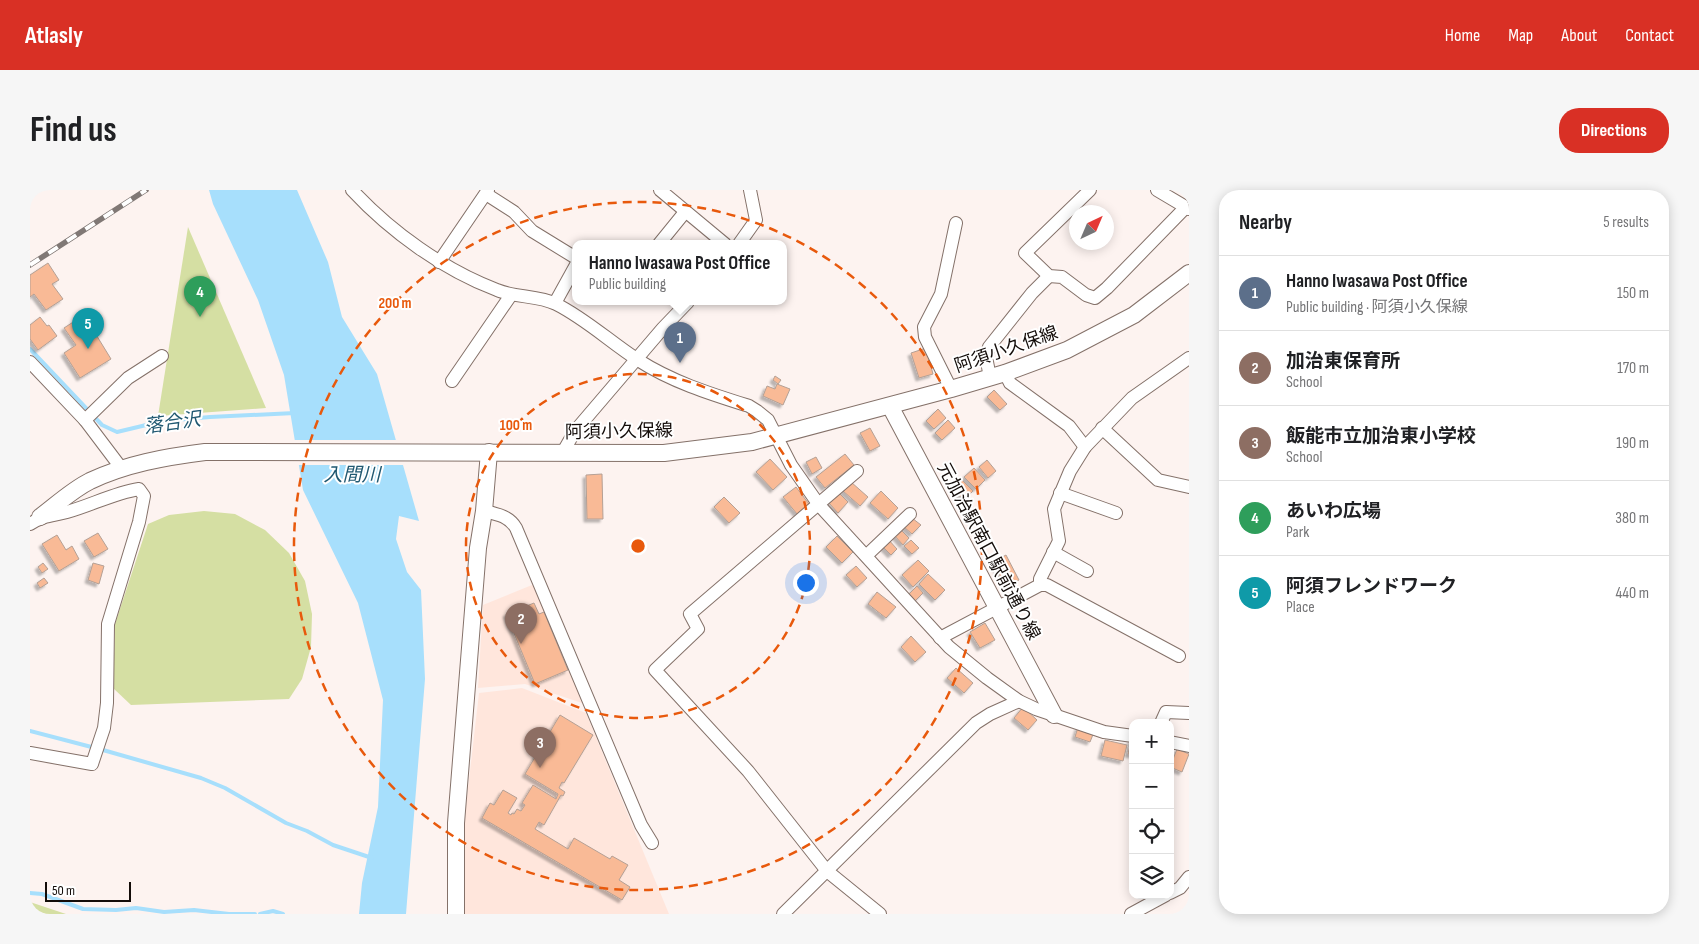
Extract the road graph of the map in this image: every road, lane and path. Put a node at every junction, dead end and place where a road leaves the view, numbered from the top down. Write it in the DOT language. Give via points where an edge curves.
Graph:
graph roads {
  1 [pos="352,190"];
  2 [pos="660,190"];
  3 [pos="750,190"];
  4 [pos="1090,190"];
  5 [pos="1157,190"];
  6 [pos="487,192"];
  7 [pos="1187,209"];
  8 [pos="685,212"];
  9 [pos="956,223"];
  10 [pos="662,240"];
  11 [pos="720,240"];
  12 [pos="743,240"];
  13 [pos="572,256"];
  14 [pos="439,262"];
  15 [pos="572,272"];
  16 [pos="1189,273"];
  17 [pos="1050,276"];
  18 [pos="512,295"];
  19 [pos="555,303"];
  20 [pos="685,305"];
  21 [pos="162,356"];
  22 [pos="1189,358"];
  23 [pos="637,359"];
  24 [pos="30,362"];
  25 [pos="998,375"];
  26 [pos="452,380"];
  27 [pos="951,389"];
  28 [pos="890,406"];
  29 [pos="88,415"];
  30 [pos="1102,428"];
  31 [pos="777,436"];
  32 [pos="1085,447"];
  33 [pos="489,452"];
  34 [pos="563,452"];
  35 [pos="122,469"];
  36 [pos="857,470"];
  37 [pos="1189,487"];
  38 [pos="1060,493"];
  39 [pos="819,505"];
  40 [pos="484,511"];
  41 [pos="1116,513"];
  42 [pos="910,514"];
  43 [pos="35,521"];
  44 [pos="1053,552"];
  45 [pos="866,556"];
  46 [pos="1087,571"];
  47 [pos="1040,585"];
  48 [pos="998,609"];
  49 [pos="940,638"];
  50 [pos="1179,656"];
  51 [pos="1020,701"];
  52 [pos="1189,713"];
  53 [pos="1054,715"];
  54 [pos="1163,719"];
  55 [pos="1129,735"];
  56 [pos="1174,743"];
  57 [pos="1189,746"];
  58 [pos="30,753"];
  59 [pos="652,843"];
  60 [pos="827,871"];
  61 [pos="1189,877"];
  62 [pos="1174,891"];
  63 [pos="1159,899"];
  64 [pos="456,914"];
  65 [pos="783,914"];
  66 [pos="880,914"];
  67 [pos="1131,914"];
  1 -- 14 [label="street" via="396,230"];
  2 -- 8 [label="street"];
  3 -- 12 [label="street" via="756,220"];
  4 -- 17 [label="street" via="1025,253"];
  5 -- 7 [label="street"];
  6 -- 13 [label="street" via="514,212 532,231"];
  6 -- 14 [label="street"];
  7 -- 17 [label="street" via="1096,298 1086,295 1062,277"];
  8 -- 10 [label="street"];
  8 -- 11 [label="street"];
  9 -- 27 [label="street" via="941,294 924,327 925,337"];
  14 -- 18 [label="street" via="480,284"];
  15 -- 19 [label="street"];
  16 -- 25 [label="street, 阿須小久保線" via="1134,315 1067,350"];
  17 -- 25 [label="street" via="1032,293 989,347 986,357"];
  18 -- 19 [label="street"];
  18 -- 26 [label="street"];
  19 -- 23 [label="street"];
  20 -- 23 [label="street"];
  21 -- 29 [label="street" via="128,378"];
  22 -- 30 [label="street" via="1132,398"];
  23 -- 31 [label="street" via="672,379 749,406 768,420"];
  23 -- 34 [label="street" via="575,431"];
  24 -- 29 [label="street"];
  25 -- 27 [label="street, 阿須小久保線"];
  25 -- 32 [label="street" via="1069,426"];
  27 -- 28 [label="street, 阿須小久保線"];
  28 -- 31 [label="street, 阿須小久保線"];
  28 -- 48 [label="street, 元加治駅南口駅前通り線"];
  29 -- 35 [label="street"];
  30 -- 32 [label="street"];
  30 -- 37 [label="street" via="1158,480"];
  31 -- 34 [label="street, 阿須小久保線" via="664,453"];
  31 -- 39 [label="street" via="791,465"];
  32 -- 38 [label="street"];
  33 -- 34 [label="street, 阿須小久保線"];
  33 -- 35 [label="street, 阿須小久保線" via="205,452 147,461"];
  33 -- 40 [label="street"];
  35 -- 43 [label="street, 阿須小久保線" via="88,482"];
  36 -- 39 [label="street"];
  38 -- 41 [label="street"];
  38 -- 44 [label="street" via="1054,509 1058,541"];
  39 -- 45 [label="street"];
  39 -- 60 [label="street" via="690,614 698,629 655,670 748,771"];
  40 -- 59 [label="street" via="504,516 516,528 641,825"];
  40 -- 64 [label="street" via="478,548 456,824"];
  42 -- 45 [label="street"];
  43 -- 58 [label="street" via="139,488 144,496 108,624 107,704 102,735 92,764"];
  44 -- 46 [label="street"];
  44 -- 47 [label="street"];
  45 -- 49 [label="street"];
  47 -- 48 [label="street"];
  47 -- 50 [label="street" via="1047,585"];
  48 -- 49 [label="street"];
  48 -- 53 [label="street, 元加治駅南口駅前通り線"];
  49 -- 51 [label="street"];
  51 -- 53 [label="street"];
  51 -- 60 [label="street" via="976,723"];
  52 -- 54 [label="street" via="1166,712"];
  53 -- 55 [label="street" via="1104,732"];
  56 -- 57 [label="street"];
  60 -- 65 [label="street"];
  60 -- 66 [label="street"];
  61 -- 62 [label="street"];
  63 -- 67 [label="street"];
}
